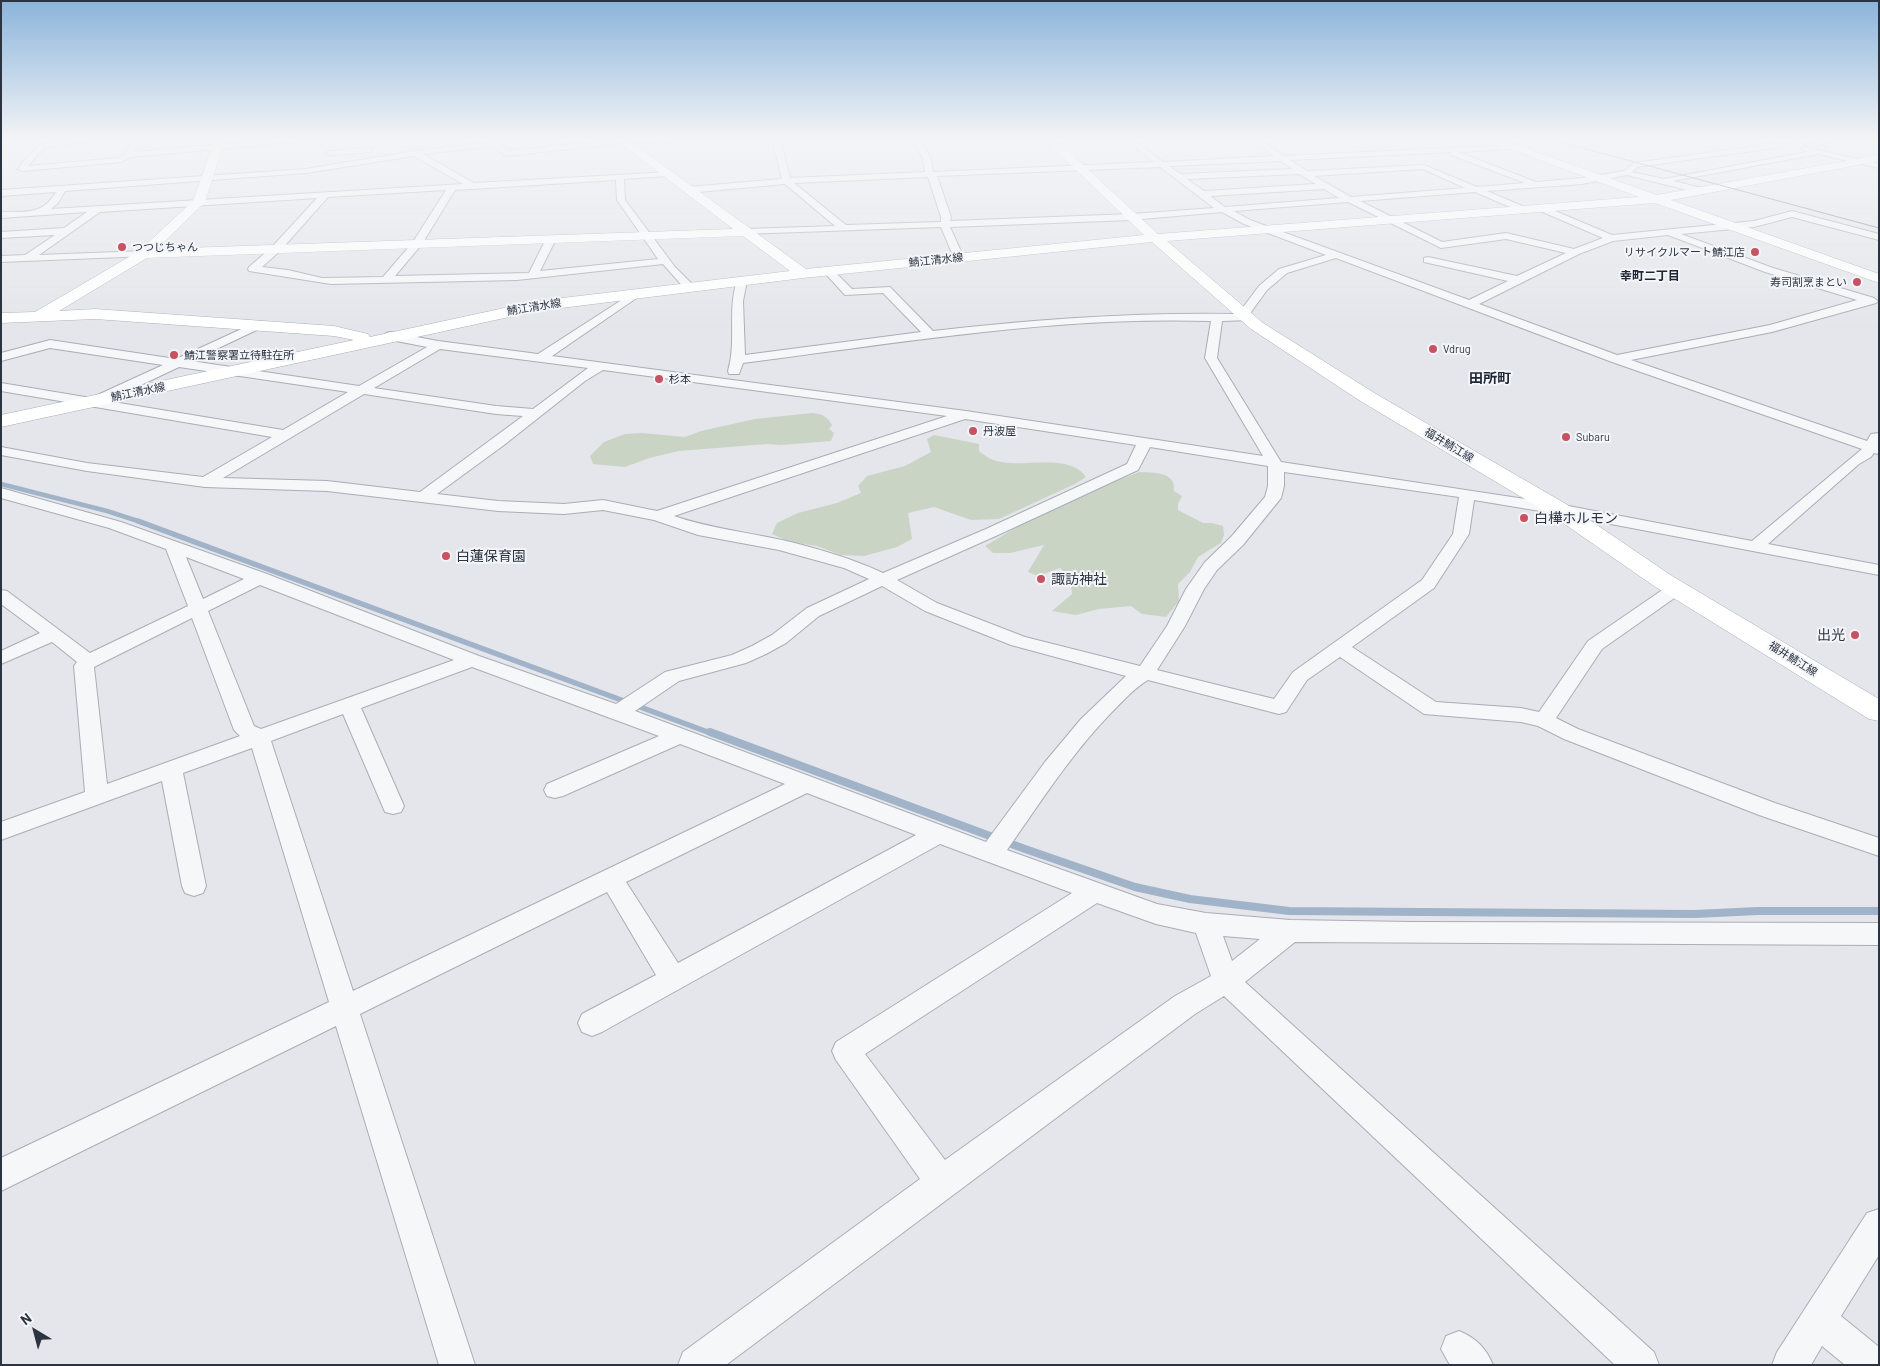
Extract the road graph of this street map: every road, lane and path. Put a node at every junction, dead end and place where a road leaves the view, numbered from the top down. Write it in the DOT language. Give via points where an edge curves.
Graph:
graph roads {
  1 [pos="52,203"];
  2 [pos="188,203"];
  3 [pos="198,203"];
  4 [pos="318,203"];
  5 [pos="442,203"];
  6 [pos="622,203"];
  7 [pos="706,203"];
  8 [pos="811,203"];
  9 [pos="940,203"];
  10 [pos="1116,203"];
  11 [pos="1215,203"];
  12 [pos="1311,203"];
  13 [pos="1355,203"];
  14 [pos="1507,203"];
  15 [pos="1608,203"];
  16 [pos="1666,203"];
  17 [pos="1541,208"];
  18 [pos="98,209"];
  19 [pos="1223,209"];
  20 [pos="1524,210"];
  21 [pos="42,212"];
  22 [pos="1,215"];
  23 [pos="1131,217"];
  24 [pos="1388,220"];
  25 [pos="945,225"];
  26 [pos="1731,226"];
  27 [pos="845,229"];
  28 [pos="1271,230"];
  29 [pos="66,231"];
  30 [pos="746,232"];
  31 [pos="1667,232"];
  32 [pos="1,235"];
  33 [pos="645,236"];
  34 [pos="1879,237"];
  35 [pos="1155,238"];
  36 [pos="1611,238"];
  37 [pos="551,239"];
  38 [pos="417,244"];
  39 [pos="1441,245"];
  40 [pos="276,249"];
  41 [pos="1574,252"];
  42 [pos="144,254"];
  43 [pos="1336,255"];
  44 [pos="28,258"];
  45 [pos="959,258"];
  46 [pos="1,259"];
  47 [pos="666,261"];
  48 [pos="1423,265"];
  49 [pos="828,271"];
  50 [pos="803,274"];
  51 [pos="532,276"];
  52 [pos="387,279"];
  53 [pos="1879,279"];
  54 [pos="1519,280"];
  55 [pos="742,281"];
  56 [pos="1407,282"];
  57 [pos="690,288"];
  58 [pos="634,295"];
  59 [pos="1875,302"];
  60 [pos="1468,305"];
  61 [pos="39,315"];
  62 [pos="1217,317"];
  63 [pos="1245,317"];
  64 [pos="1,318"];
  65 [pos="259,325"];
  66 [pos="930,335"];
  67 [pos="390,336"];
  68 [pos="374,340"];
  69 [pos="438,345"];
  70 [pos="1,357"];
  71 [pos="540,358"];
  72 [pos="1616,359"];
  73 [pos="738,360"];
  74 [pos="178,363"];
  75 [pos="600,366"];
  76 [pos="232,371"];
  77 [pos="729,382"];
  78 [pos="1,387"];
  79 [pos="364,390"];
  80 [pos="93,402"];
  81 [pos="536,413"];
  82 [pos="966,415"];
  83 [pos="1,421"];
  84 [pos="287,435"];
  85 [pos="1145,442"];
  86 [pos="1876,444"];
  87 [pos="1,451"];
  88 [pos="1275,464"];
  89 [pos="205,482"];
  90 [pos="1,493"];
  91 [pos="1467,494"];
  92 [pos="425,496"];
  93 [pos="22,498"];
  94 [pos="1,506"];
  95 [pos="1558,509"];
  96 [pos="658,516"];
  97 [pos="173,546"];
  98 [pos="1756,546"];
  99 [pos="1879,570"];
  100 [pos="261,578"];
  101 [pos="883,579"];
  102 [pos="1677,588"];
  103 [pos="1,594"];
  104 [pos="198,608"];
  105 [pos="54,634"];
  106 [pos="1340,648"];
  107 [pos="1,658"];
  108 [pos="472,660"];
  109 [pos="89,661"];
  110 [pos="1145,673"];
  111 [pos="349,705"];
  112 [pos="628,706"];
  113 [pos="1879,712"];
  114 [pos="1544,720"];
  115 [pos="680,736"];
  116 [pos="259,737"];
  117 [pos="171,769"];
  118 [pos="807,783"];
  119 [pos="555,790"];
  120 [pos="97,796"];
  121 [pos="393,806"];
  122 [pos="1,831"];
  123 [pos="938,834"];
  124 [pos="999,843"];
  125 [pos="1879,847"];
  126 [pos="611,878"];
  127 [pos="194,886"];
  128 [pos="1094,892"];
  129 [pos="1206,924"];
  130 [pos="1290,931"];
  131 [pos="1879,934"];
  132 [pos="673,979"];
  133 [pos="1226,981"];
  134 [pos="344,1008"];
  135 [pos="592,1023"];
  136 [pos="1,1174"];
  137 [pos="942,1182"];
  138 [pos="1879,1225"];
  139 [pos="1818,1320"];
  140 [pos="457,1365"];
  141 [pos="696,1365"];
  142 [pos="1641,1365"];
  143 [pos="1790,1365"];
  144 [pos="1873,1365"];
  1 -- 21 [label="street"];
  2 -- 18 [label="street"];
  3 -- 42 [label="main road"];
  4 -- 40 [label="street"];
  5 -- 38 [label="street"];
  6 -- 33 [label="street"];
  7 -- 30 [label="main road"];
  8 -- 27 [label="street"];
  9 -- 25 [label="street" via="946,216"];
  10 -- 23 [label="main road, 福井鯖江線"];
  11 -- 19 [label="street"];
  12 -- 19 [label="street"];
  13 -- 24 [label="street"];
  14 -- 20 [label="street"];
  15 -- 17 [label="main road, 鯖江清水線"];
  16 -- 26 [label="main road"];
  17 -- 20 [label="main road, 鯖江清水線"];
  17 -- 36 [label="street"];
  18 -- 21 [label="street"];
  18 -- 29 [label="street"];
  19 -- 23 [label="street"];
  19 -- 28 [label="street"];
  20 -- 24 [label="main road, 鯖江清水線"];
  21 -- 22 [label="street"];
  23 -- 25 [label="street"];
  23 -- 35 [label="main road, 福井鯖江線"];
  24 -- 28 [label="main road, 鯖江清水線"];
  24 -- 39 [label="street"];
  25 -- 27 [label="street"];
  25 -- 45 [label="street"];
  26 -- 31 [label="street"];
  26 -- 34 [label="street" via="1792,214"];
  26 -- 53 [label="main road"];
  27 -- 30 [label="street"];
  28 -- 35 [label="main road, 鯖江清水線"];
  28 -- 43 [label="street"];
  29 -- 32 [label="street"];
  29 -- 44 [label="street"];
  30 -- 33 [label="main road"];
  30 -- 50 [label="main road"];
  31 -- 36 [label="street"];
  31 -- 59 [label="street" via="1769,270"];
  33 -- 37 [label="main road"];
  33 -- 47 [label="street"];
  35 -- 45 [label="main road, 鯖江清水線"];
  35 -- 63 [label="main road, 福井鯖江線"];
  36 -- 41 [label="street"];
  37 -- 38 [label="main road"];
  37 -- 51 [label="street"];
  38 -- 40 [label="main road"];
  38 -- 52 [label="street"];
  39 -- 41 [label="street" via="1506,236"];
  39 -- 48 [label="street"];
  40 -- 42 [label="main road"];
  40 -- 52 [label="street" via="253,269 322,281"];
  41 -- 54 [label="street"];
  42 -- 44 [label="street"];
  42 -- 61 [label="main road"];
  43 -- 56 [label="street"];
  43 -- 63 [label="street" via="1283,271 1264,288"];
  44 -- 46 [label="street"];
  45 -- 49 [label="main road, 鯖江清水線"];
  47 -- 51 [label="street"];
  47 -- 57 [label="street"];
  48 -- 54 [label="street"];
  48 -- 56 [label="street"];
  49 -- 50 [label="main road, 鯖江清水線"];
  49 -- 66 [label="street" via="849,293 886,289"];
  50 -- 55 [label="main road, 鯖江清水線"];
  51 -- 52 [label="street"];
  54 -- 60 [label="street"];
  55 -- 57 [label="main road, 鯖江清水線"];
  55 -- 73 [label="street" via="738,291 741,342"];
  56 -- 60 [label="street"];
  57 -- 58 [label="main road, 鯖江清水線"];
  58 -- 67 [label="main road, 鯖江清水線" via="530,307"];
  58 -- 71 [label="street"];
  59 -- 72 [label="street" via="1772,328"];
  60 -- 72 [label="street"];
  61 -- 64 [label="main road"];
  61 -- 65 [label="main road" via="95,314"];
  62 -- 63 [label="street"];
  62 -- 66 [label="street" via="1069,320"];
  62 -- 88 [label="street" via="1211,358"];
  63 -- 95 [label="main road, 福井鯖江線" via="1369,398"];
  65 -- 68 [label="main road" via="334,331"];
  65 -- 74 [label="street"];
  66 -- 73 [label="street"];
  67 -- 68 [label="main road, 鯖江清水線"];
  67 -- 69 [label="street"];
  68 -- 76 [label="main road, 鯖江清水線"];
  69 -- 71 [label="street"];
  69 -- 79 [label="street"];
  70 -- 74 [label="street" via="50,344"];
  71 -- 75 [label="street"];
  72 -- 86 [label="street"];
  73 -- 77 [label="street"];
  74 -- 76 [label="street"];
  74 -- 80 [label="street"];
  75 -- 77 [label="street"];
  75 -- 81 [label="street"];
  76 -- 79 [label="street"];
  76 -- 80 [label="main road, 鯖江清水線"];
  77 -- 82 [label="street"];
  78 -- 80 [label="street"];
  79 -- 81 [label="street"];
  79 -- 84 [label="street"];
  80 -- 83 [label="main road, 鯖江清水線"];
  80 -- 84 [label="street"];
  81 -- 92 [label="street"];
  82 -- 85 [label="street"];
  82 -- 96 [label="street"];
  84 -- 89 [label="street"];
  85 -- 88 [label="street"];
  85 -- 101 [label="street" via="1133,467"];
  86 -- 98 [label="street"];
  87 -- 89 [label="street" via="86,467"];
  88 -- 91 [label="street"];
  88 -- 110 [label="street" via="1273,498 1237,542 1211,566"];
  89 -- 92 [label="street" via="327,486"];
  90 -- 93 [label="street"];
  91 -- 95 [label="street"];
  91 -- 106 [label="street" via="1461,534 1428,584"];
  92 -- 96 [label="street" via="564,509 604,505"];
  93 -- 94 [label="street"];
  93 -- 97 [label="street"];
  95 -- 98 [label="street"];
  95 -- 102 [label="main road, 福井鯖江線"];
  96 -- 101 [label="street" via="698,530 781,546 850,564"];
  97 -- 100 [label="street"];
  97 -- 104 [label="street"];
  98 -- 99 [label="street"];
  100 -- 104 [label="street"];
  100 -- 108 [label="street"];
  101 -- 110 [label="street" via="931,608 1018,641"];
  101 -- 112 [label="street" via="813,612 779,639 759,650 739,659 672,676"];
  102 -- 113 [label="main road, 福井鯖江線"];
  102 -- 114 [label="street" via="1595,645"];
  103 -- 105 [label="street"];
  104 -- 109 [label="street"];
  104 -- 116 [label="street" via="245,730"];
  105 -- 107 [label="street"];
  105 -- 109 [label="street"];
  106 -- 110 [label="street" via="1300,676 1279,707"];
  106 -- 114 [label="street" via="1431,709"];
  108 -- 111 [label="street"];
  108 -- 112 [label="street"];
  109 -- 120 [label="street" via="84,666"];
  110 -- 124 [label="street" via="1128,683 1088,724"];
  111 -- 116 [label="street"];
  111 -- 121 [label="street"];
  112 -- 115 [label="street"];
  114 -- 125 [label="street" via="1571,734 1767,809"];
  115 -- 118 [label="street"];
  115 -- 119 [label="street"];
  116 -- 117 [label="street"];
  116 -- 134 [label="street"];
  117 -- 120 [label="street"];
  117 -- 127 [label="street"];
  118 -- 123 [label="street"];
  118 -- 126 [label="street"];
  120 -- 122 [label="street"];
  123 -- 124 [label="street"];
  123 -- 132 [label="street"];
  124 -- 128 [label="street"];
  126 -- 132 [label="street"];
  126 -- 134 [label="street"];
  128 -- 129 [label="street" via="1156,914"];
  128 -- 137 [label="street" via="846,1051"];
  129 -- 130 [label="street"];
  129 -- 133 [label="street"];
  130 -- 131 [label="street"];
  130 -- 133 [label="street"];
  132 -- 135 [label="street"];
  133 -- 137 [label="street" via="1185,1006"];
  133 -- 142 [label="street"];
  134 -- 136 [label="street"];
  134 -- 140 [label="street"];
  137 -- 141 [label="street"];
  138 -- 139 [label="street"];
  139 -- 143 [label="street"];
  139 -- 144 [label="street"];
}
